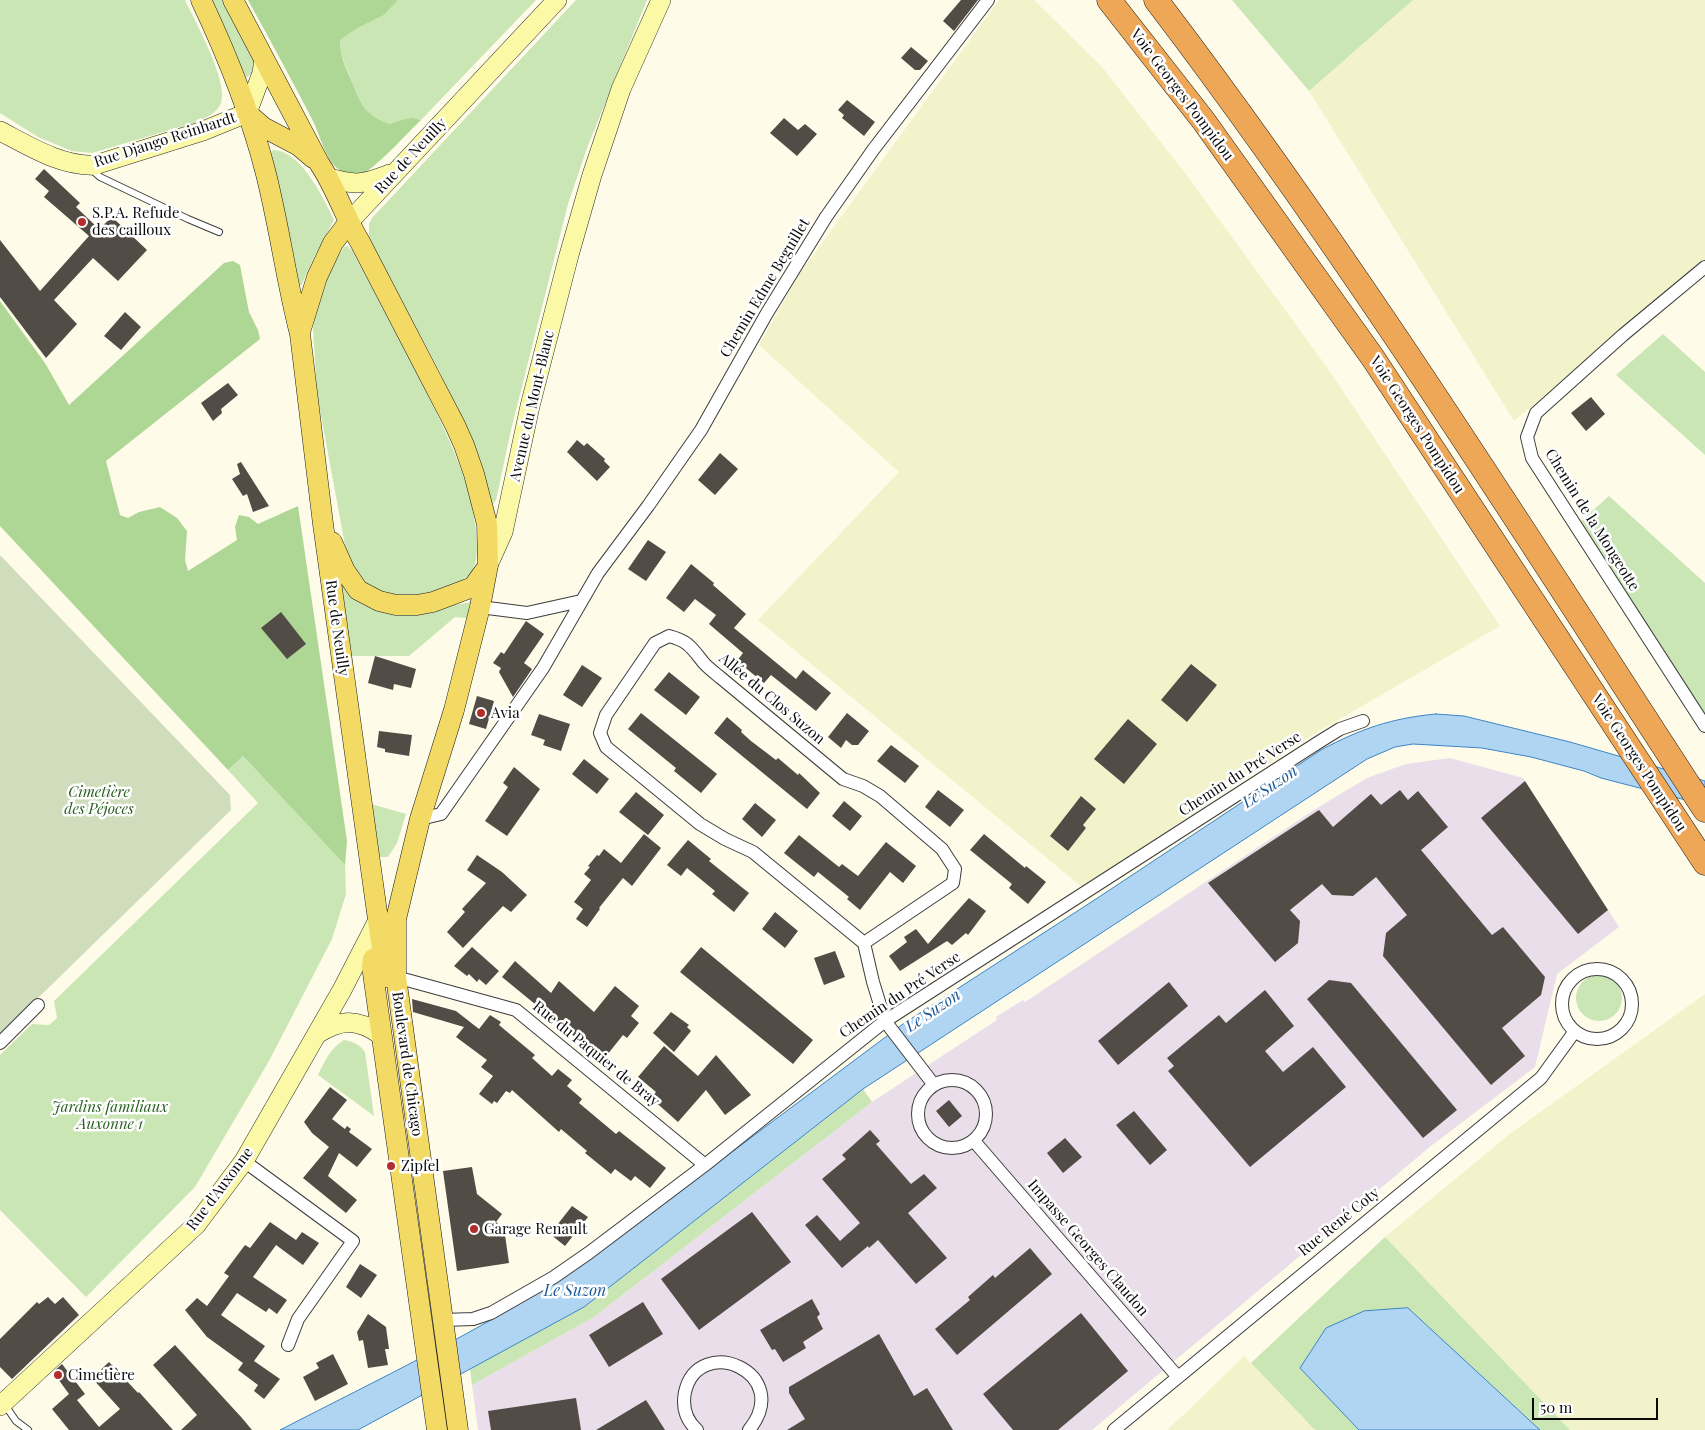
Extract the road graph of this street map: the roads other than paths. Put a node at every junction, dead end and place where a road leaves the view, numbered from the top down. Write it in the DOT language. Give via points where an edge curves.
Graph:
graph roads {
  1 [pos="201,0"];
  2 [pos="233,0"];
  3 [pos="558,0"];
  4 [pos="661,0"];
  5 [pos="988,0"];
  6 [pos="1110,0"];
  7 [pos="1156,0"];
  8 [pos="264,59"];
  9 [pos="247,113"];
  10 [pos="0,131"];
  11 [pos="86,165"];
  12 [pos="324,170"];
  13 [pos="396,171"];
  14 [pos="348,223"];
  15 [pos="218,232"];
  16 [pos="1705,267"];
  17 [pos="300,334"];
  18 [pos="323,524"];
  19 [pos="488,565"];
  20 [pos="582,601"];
  21 [pos="480,606"];
  22 [pos="1362,721"];
  23 [pos="1705,726"];
  24 [pos="1705,810"];
  25 [pos="420,818"];
  26 [pos="1705,864"];
  27 [pos="377,922"];
  28 [pos="864,943"];
  29 [pos="396,977"];
  30 [pos="38,1005"];
  31 [pos="885,1021"];
  32 [pos="1575,1031"];
  33 [pos="317,1034"];
  34 [pos="381,1035"];
  35 [pos="0,1043"];
  36 [pos="407,1061"];
  37 [pos="934,1085"];
  38 [pos="974,1141"];
  39 [pos="244,1161"];
  40 [pos="705,1165"];
  41 [pos="444,1329"];
  42 [pos="288,1345"];
  43 [pos="1178,1376"];
  44 [pos="1,1404"];
  45 [pos="28,1430"];
  46 [pos="437,1430"];
  47 [pos="458,1430"];
  48 [pos="697,1430"];
  49 [pos="749,1430"];
  50 [pos="1114,1430"];
  1 -- 9 [label="main road, Rue de Neuilly"];
  2 -- 8 [label="main road"];
  3 -- 13 [label="main road, Rue de Neuilly"];
  4 -- 19 [label="main road, Avenue du Mont-Blanc" via="621,89 592,175 530,406 503,532"];
  5 -- 20 [label="street, Chemin Edme Beguillet" via="872,150 826,217 701,430 598,573"];
  6 -- 26 [label="highway, Voie Georges Pompidou" via="1203,120 1373,358"];
  7 -- 24 [label="highway, Voie Georges Pompidou" via="1328,236"];
  8 -- 9 [label="main road"];
  8 -- 12 [label="main road"];
  9 -- 11 [label="main road, Rue Django Reinhardt" via="203,131"];
  9 -- 12 [label="main road" via="263,127 299,146"];
  9 -- 17 [label="main road, Rue de Neuilly" via="265,170"];
  10 -- 11 [label="main road, Rue Django Reinhardt" via="49,155"];
  11 -- 15 [label="lane" via="100,178"];
  12 -- 13 [label="main road" via="349,184 364,183"];
  12 -- 14 [label="main road"];
  13 -- 14 [label="main road, Rue de Neuilly"];
  14 -- 17 [label="main road, Rue de Neuilly" via="317,278"];
  14 -- 19 [label="main road" via="464,446 486,524"];
  16 -- 23 [label="street, Chemin de la Mongeotte" via="1536,413 1527,436 1532,458"];
  17 -- 18 [label="main road, Rue de Neuilly"];
  18 -- 19 [label="main road" via="345,571 358,590 396,605 417,605 473,588"];
  18 -- 27 [label="main road, Rue de Neuilly"];
  19 -- 21 [label="main road, Avenue du Mont-Blanc"];
  20 -- 21 [label="street" via="527,613"];
  20 -- 25 [label="street, Chemin Edme Beguillet" via="543,668 441,814"];
  21 -- 25 [label="main road, Avenue du Mont-Blanc" via="454,710"];
  22 -- 31 [label="street, Chemin du Pré Verse" via="1319,742"];
  25 -- 27 [label="main road"];
  25 -- 29 [label="main road, Boulevard de Chicago" via="396,919"];
  27 -- 33 [label="main road, Rue d'Auxonne"];
  27 -- 34 [label="main road, Boulevard de Chicago" via="372,966"];
  27 -- 36 [label="main road" via="394,1035"];
  28 -- 28 [label="street, Allée du Clos Suzon" via="952,883 955,869 942,849 880,796 843,779 721,678 682,640 669,636 655,643 606,715 600,733 606,747 700,824 753,852"];
  28 -- 31 [label="street"];
  29 -- 36 [label="main road, Boulevard de Chicago"];
  29 -- 40 [label="street, Rue du Paquier de Bray" via="516,1010"];
  30 -- 35 [label="street"];
  31 -- 37 [label="street"];
  31 -- 40 [label="street, Chemin du Pré Verse"];
  32 -- 32 [label="street" via="1598,1038 1619,1031 1627,1022 1632,999 1621,978 1601,969 1579,973 1571,981 1562,1001 1566,1017"];
  32 -- 43 [label="street, Rue René Coty" via="1541,1078"];
  33 -- 34 [label="main road" via="329,1026 345,1022 371,1028"];
  33 -- 39 [label="main road, Rue d'Auxonne"];
  34 -- 46 [label="main road, Boulevard de Chicago"];
  36 -- 41 [label="main road, Boulevard de Chicago"];
  37 -- 38 [label="street" via="945,1080 967,1083 983,1099 986,1122"];
  37 -- 38 [label="street" via="920,1102 918,1113 924,1134 942,1147 959,1148"];
  38 -- 43 [label="street, Impasse Georges Claudon"];
  39 -- 42 [label="street" via="353,1241 298,1319"];
  39 -- 44 [label="main road, Rue d'Auxonne" via="196,1225"];
  40 -- 41 [label="street, Chemin du Pré Verse" via="554,1277 491,1313"];
  41 -- 47 [label="main road, Boulevard de Chicago"];
  43 -- 50 [label="street, Rue René Coty"];
  44 -- 45 [label="lane"];
  48 -- 49 [label="street" via="685,1412 686,1386 704,1367 728,1362 750,1374 762,1396 757,1420"];
}
